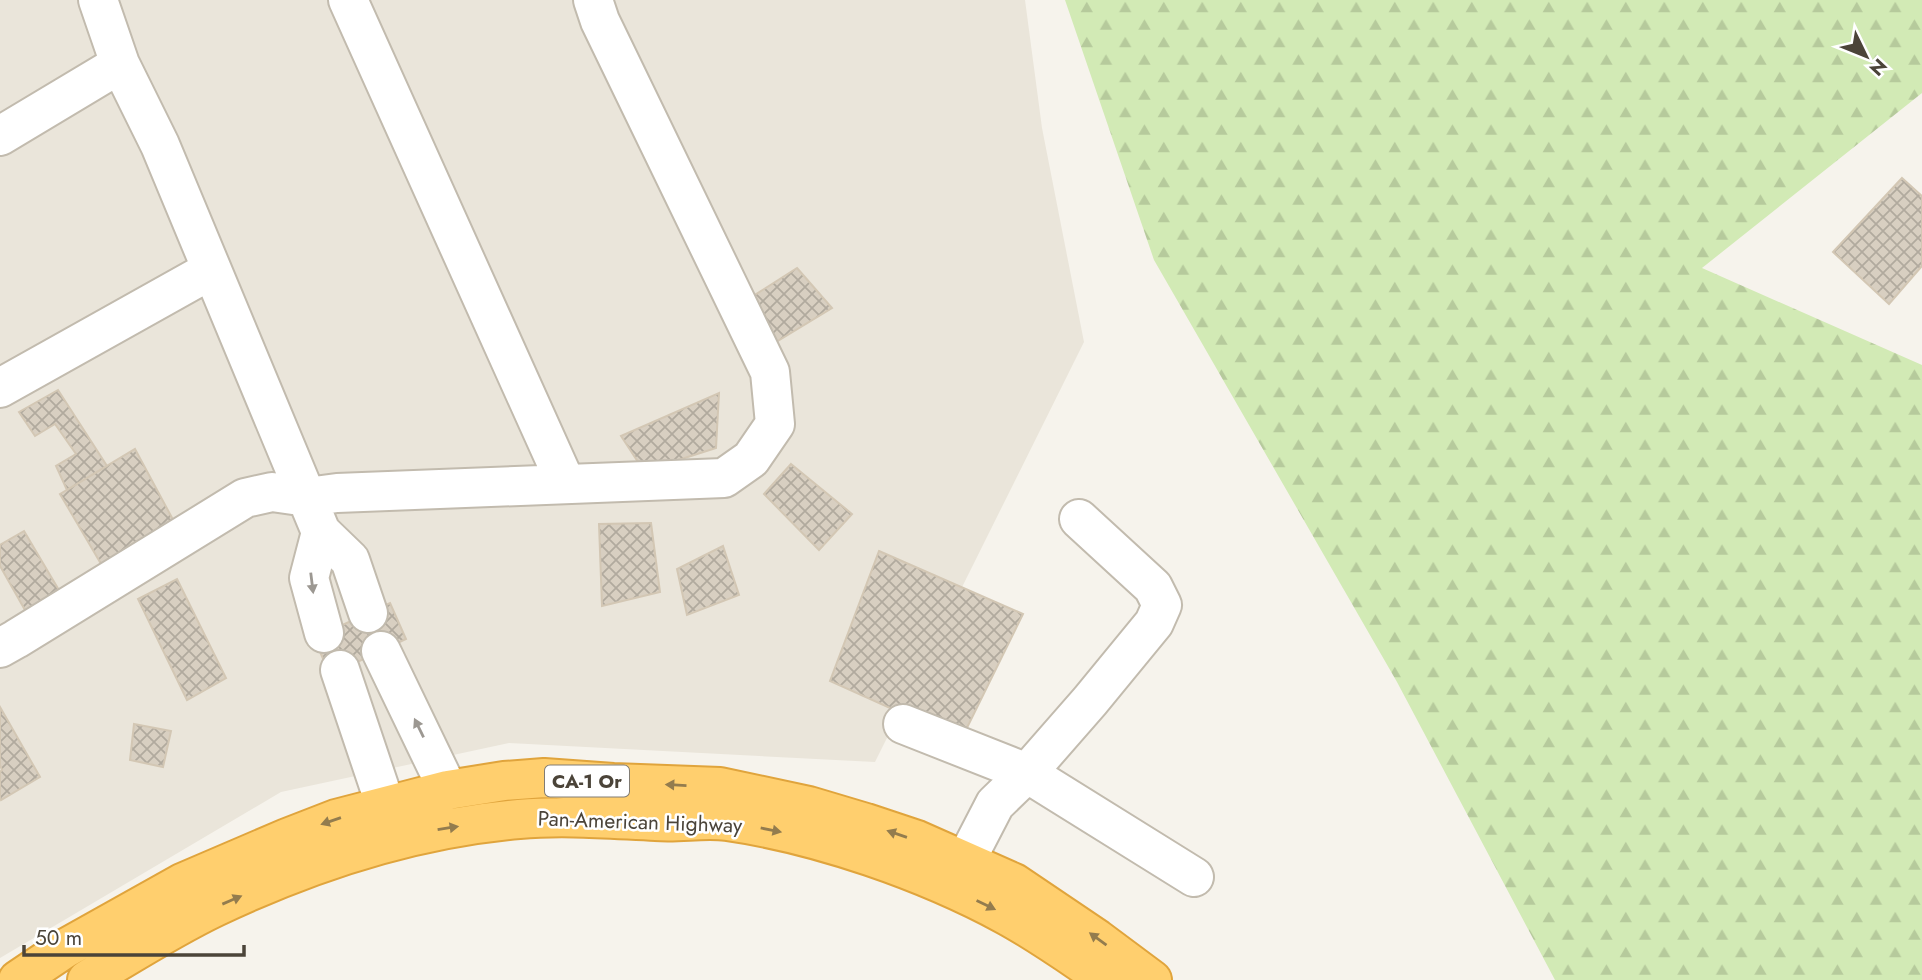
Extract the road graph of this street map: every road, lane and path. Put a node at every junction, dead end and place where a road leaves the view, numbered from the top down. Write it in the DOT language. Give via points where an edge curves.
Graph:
graph roads {
  1 [pos="98,0"];
  2 [pos="348,0"];
  3 [pos="593,0"];
  4 [pos="120,64"];
  5 [pos="0,136"];
  6 [pos="211,270"];
  7 [pos="0,388"];
  8 [pos="566,484"];
  9 [pos="307,497"];
  10 [pos="1079,519"];
  11 [pos="321,532"];
  12 [pos="368,613"];
  13 [pos="324,633"];
  14 [pos="0,648"];
  15 [pos="381,651"];
  16 [pos="340,670"];
  17 [pos="903,724"];
  18 [pos="1027,773"];
  19 [pos="448,790"];
  20 [pos="386,807"];
  21 [pos="965,862"];
  22 [pos="1194,877"];
  23 [pos="18,980"];
  24 [pos="87,980"];
  25 [pos="1107,980"];
  26 [pos="1152,980"];
  1 -- 4 [label="street"];
  2 -- 8 [label="street"];
  3 -- 8 [label="street" via="770,372 775,424 751,459 724,478"];
  4 -- 5 [label="street"];
  4 -- 6 [label="street" via="160,145"];
  6 -- 7 [label="street"];
  6 -- 9 [label="street"];
  8 -- 9 [label="street"];
  9 -- 11 [label="street"];
  9 -- 14 [label="street" via="272,492 245,498"];
  10 -- 18 [label="street" via="1153,587 1162,605 1154,623"];
  11 -- 12 [label="street" via="350,560"];
  11 -- 13 [label="street, one-way" via="309,578"];
  19 -- 15 [label="street, one-way"];
  16 -- 20 [label="street"];
  17 -- 18 [label="street"];
  18 -- 21 [label="street" via="995,804"];
  18 -- 22 [label="street"];
  19 -- 20 [label="highway, Pan-American Highway / CA-1 Or"];
  21 -- 19 [label="highway, Pan-American Highway / CA-1 Or, one-way" via="866,823 720,787 544,778"];
  20 -- 23 [label="highway, Pan-American Highway / CA-1 Or, one-way" via="336,819 182,883 64,948"];
  26 -- 21 [label="highway, Pan-American Highway / CA-1 Or, one-way" via="1014,883"];
  24 -- 25 [label="highway, Pan-American Highway / CA-1 Or, one-way" via="172,929 312,867 440,829 578,816 725,821 845,849 941,883 995,910"];
}
